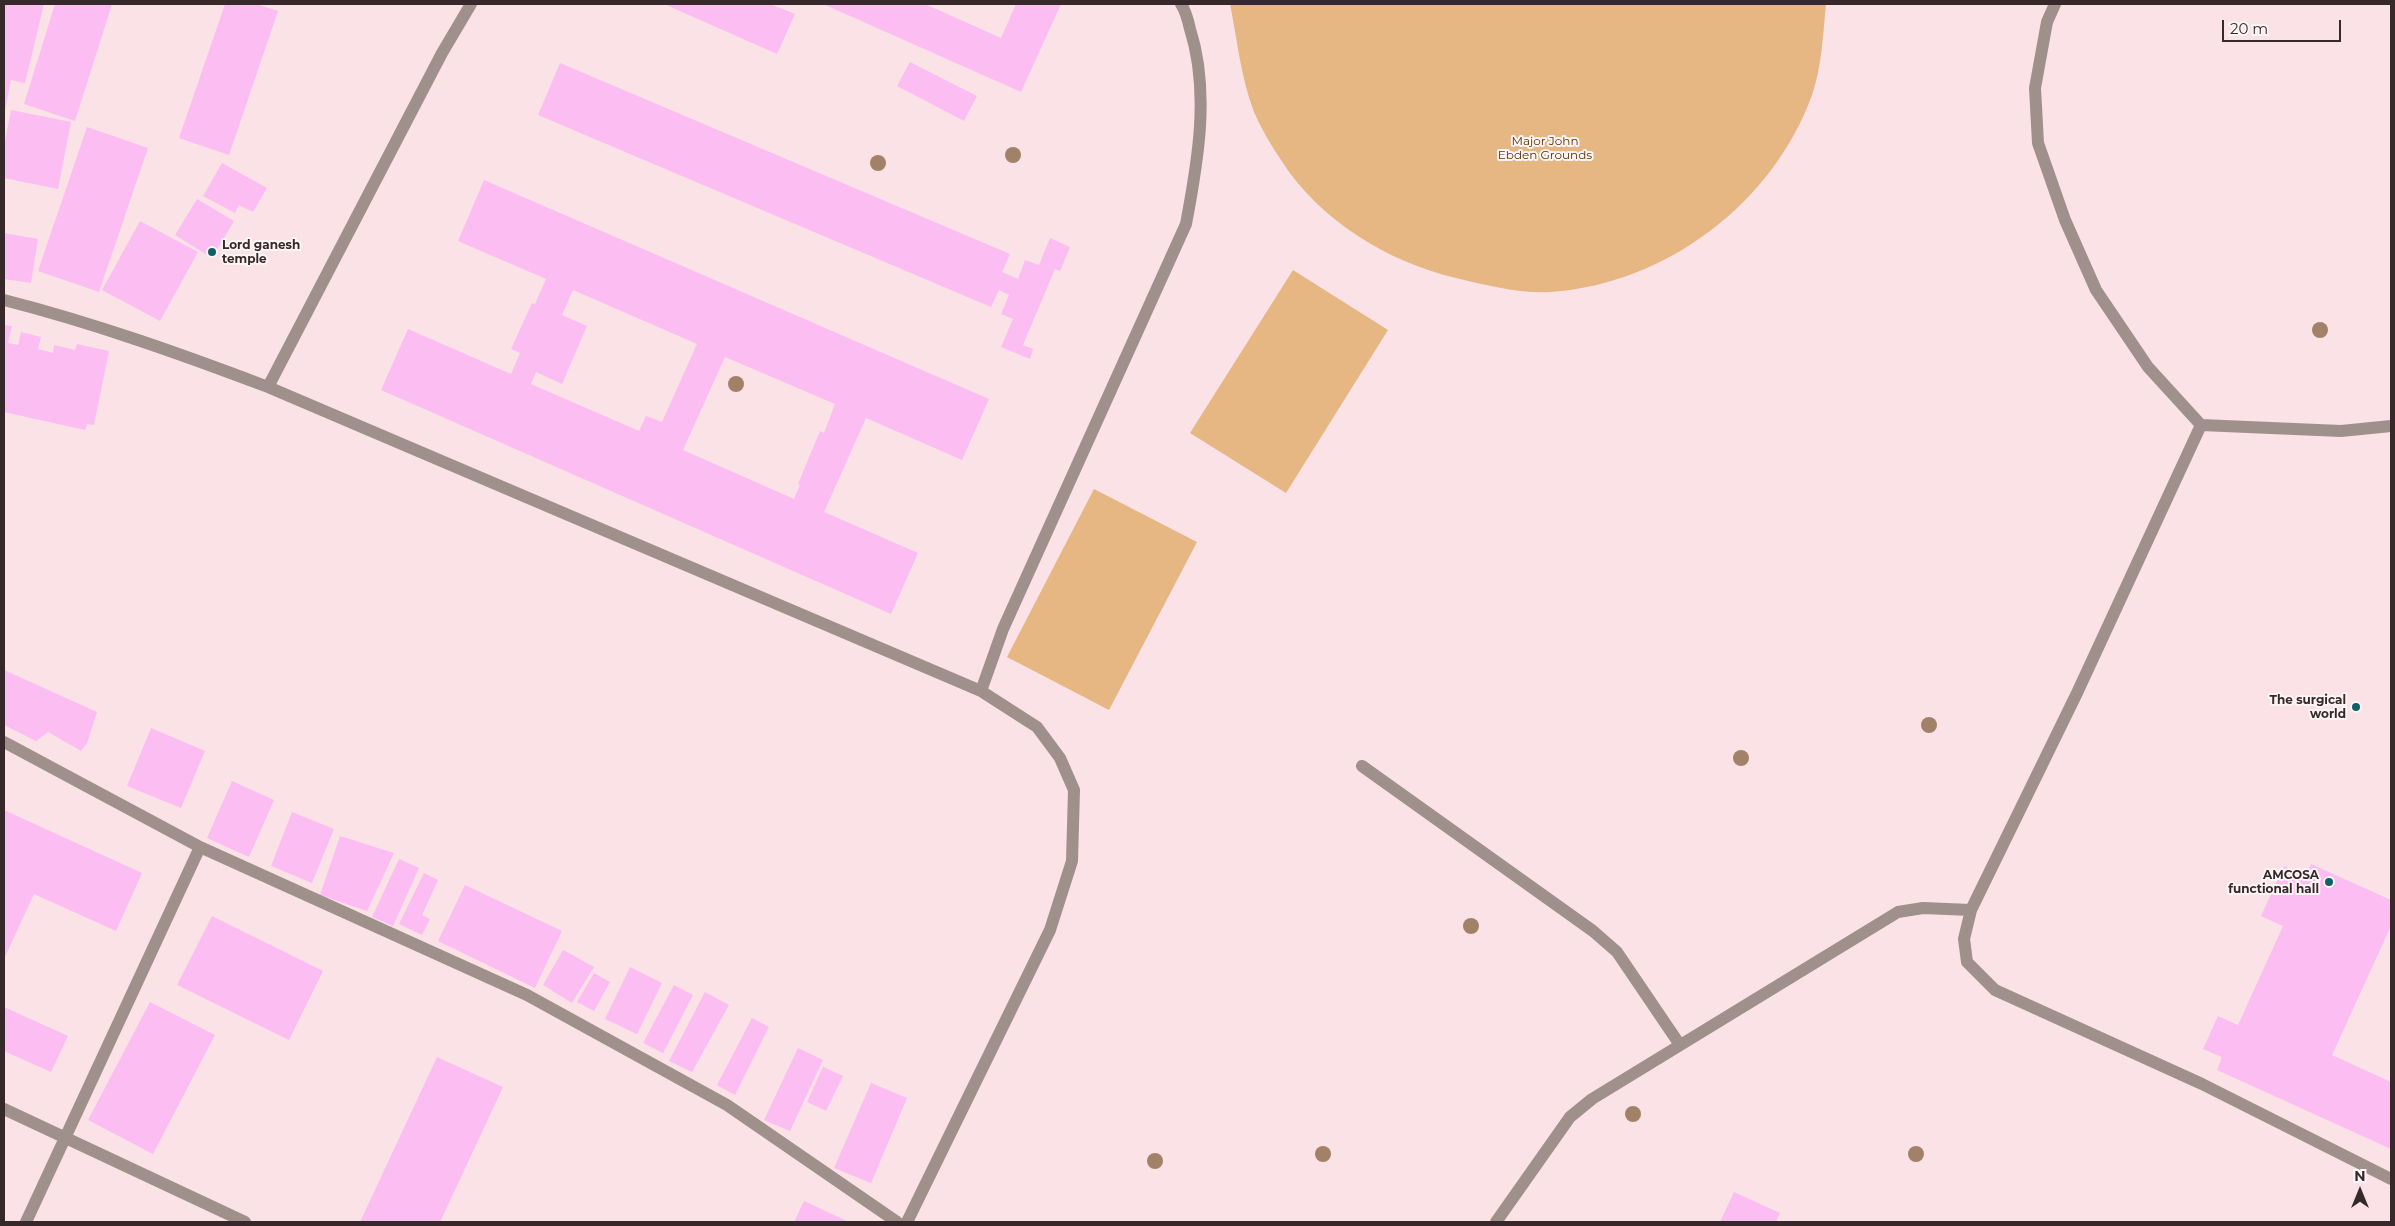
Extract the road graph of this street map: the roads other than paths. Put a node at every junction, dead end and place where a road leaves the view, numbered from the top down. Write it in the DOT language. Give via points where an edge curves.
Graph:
graph roads {
  1 [pos="471,4"];
  2 [pos="1181,4"];
  3 [pos="2055,4"];
  4 [pos="4,300"];
  5 [pos="268,387"];
  6 [pos="2201,425"];
  7 [pos="2391,426"];
  8 [pos="980,691"];
  9 [pos="4,742"];
  10 [pos="1362,766"];
  11 [pos="200,847"];
  12 [pos="1971,910"];
  13 [pos="1680,1046"];
  14 [pos="4,1109"];
  15 [pos="64,1137"];
  16 [pos="2391,1179"];
  17 [pos="26,1222"];
  18 [pos="245,1222"];
  19 [pos="897,1222"];
  20 [pos="907,1222"];
  21 [pos="1496,1222"];
  1 -- 5 [label="street" via="442,53"];
  2 -- 8 [label="street" via="1196,47 1201,92 1195,175 1186,224 1002,629"];
  3 -- 6 [label="street" via="2047,22 2035,88 2038,143 2065,220 2096,290 2148,367"];
  4 -- 5 [label="street" via="155,344"];
  5 -- 8 [label="street"];
  6 -- 7 [label="street" via="2341,431"];
  6 -- 12 [label="street" via="2077,693"];
  8 -- 20 [label="street" via="1037,727 1060,758 1074,790 1072,861 1050,930"];
  9 -- 11 [label="street"];
  10 -- 13 [label="street" via="1617,952"];
  11 -- 15 [label="street"];
  11 -- 19 [label="street" via="527,995 727,1105"];
  12 -- 13 [label="street" via="1923,908 1898,912"];
  12 -- 16 [label="street" via="1964,939 1968,962 1995,990 2202,1084"];
  13 -- 21 [label="street" via="1592,1099 1570,1117"];
  14 -- 15 [label="street"];
  15 -- 17 [label="street"];
  15 -- 18 [label="street"];
}
